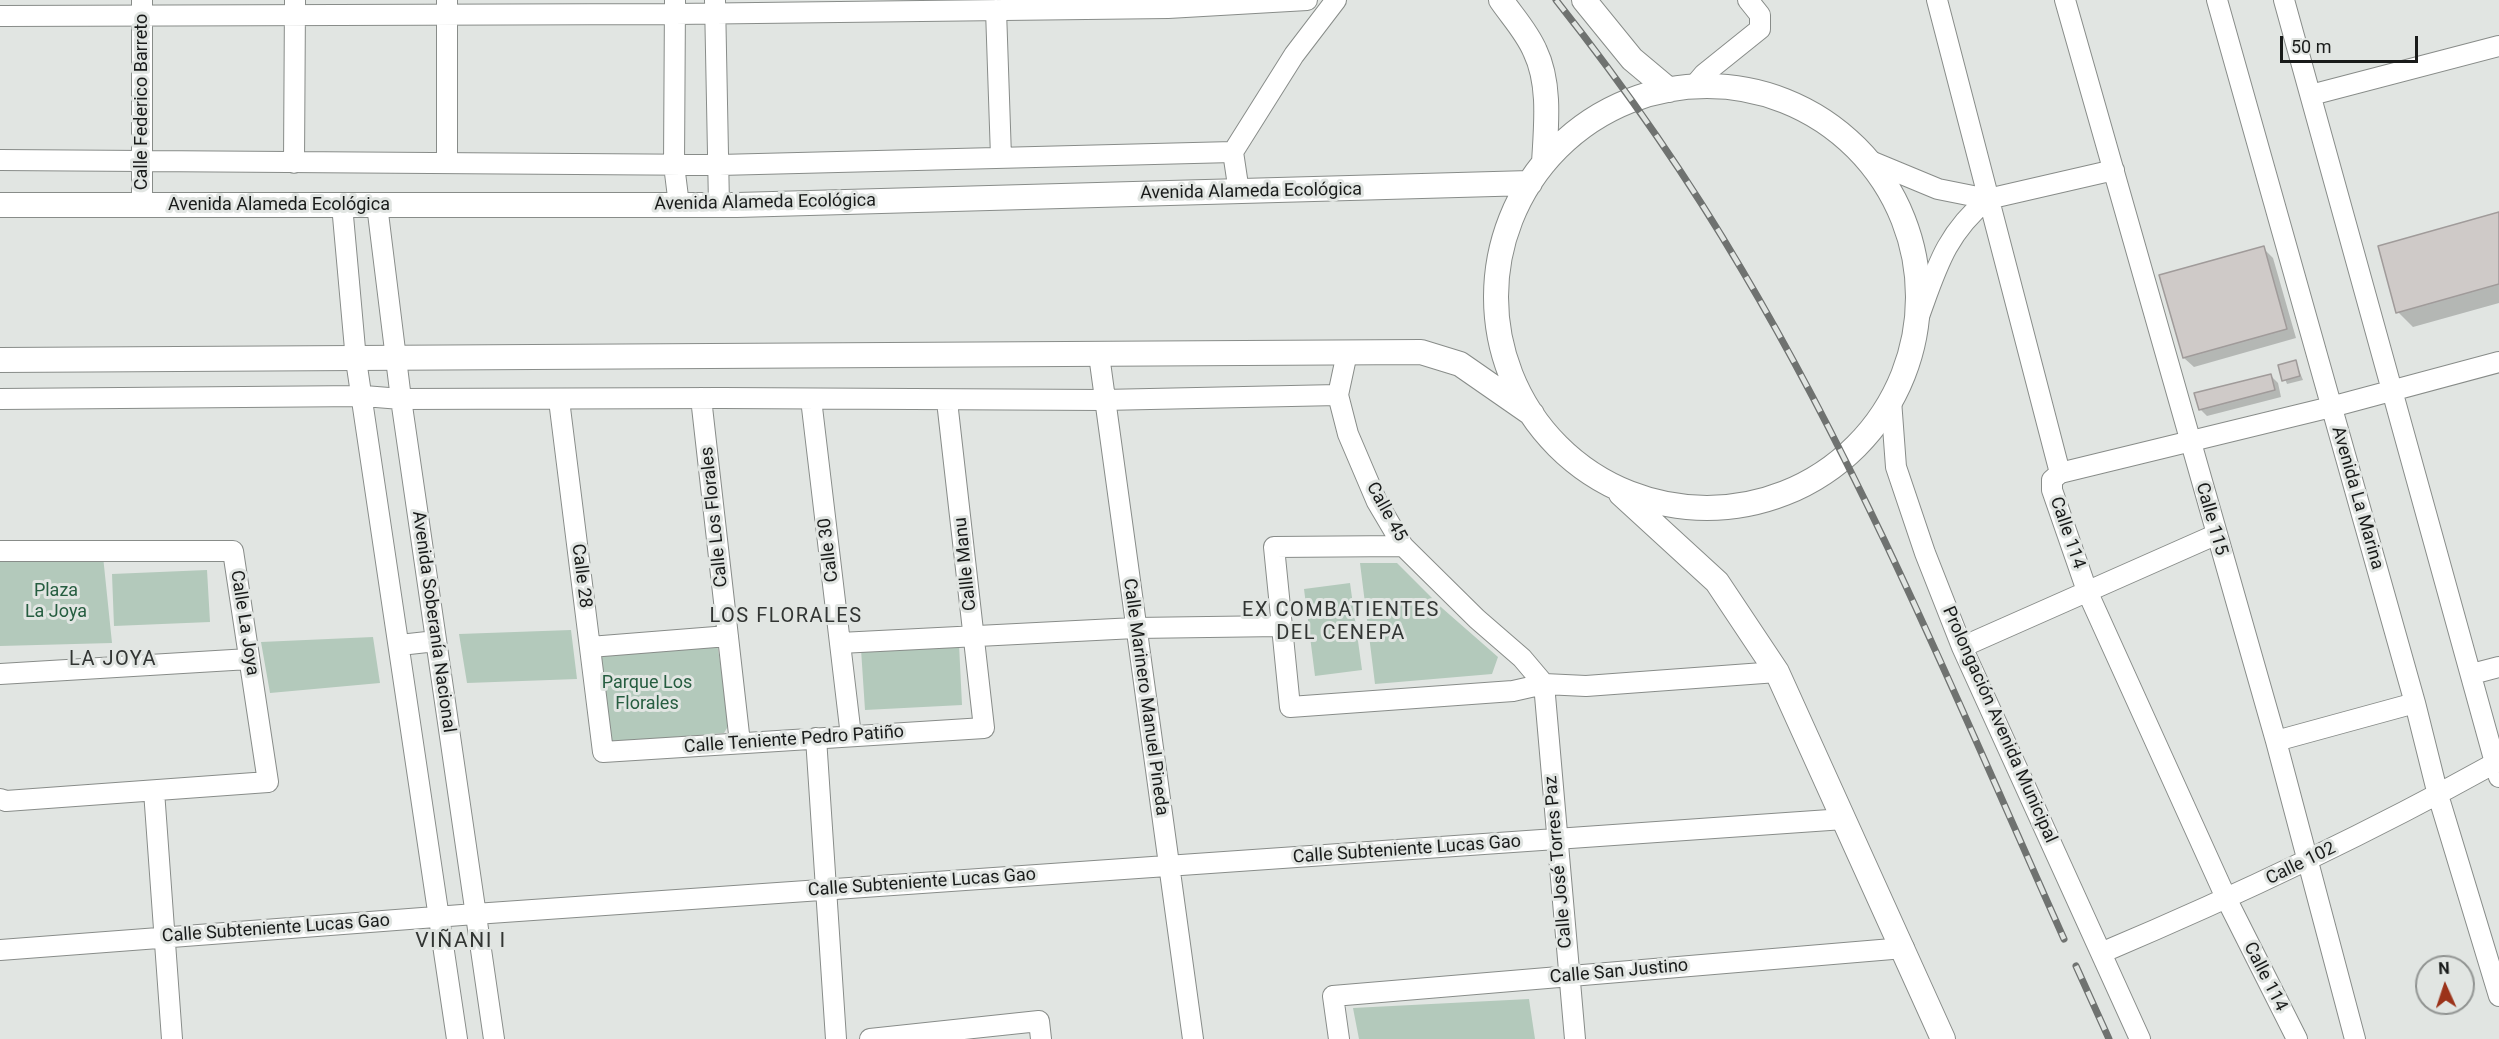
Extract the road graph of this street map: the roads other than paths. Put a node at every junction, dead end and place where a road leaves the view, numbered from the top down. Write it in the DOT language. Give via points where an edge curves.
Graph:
graph roads {
  1 [pos="1501,0"];
  2 [pos="1584,0"];
  3 [pos="1748,0"];
  4 [pos="1937,0"];
  5 [pos="2065,0"];
  6 [pos="2217,0"];
  7 [pos="2284,0"];
  8 [pos="1320,3"];
  9 [pos="1165,4"];
  10 [pos="859,6"];
  11 [pos="447,7"];
  12 [pos="675,7"];
  13 [pos="716,7"];
  14 [pos="142,8"];
  15 [pos="295,8"];
  16 [pos="996,10"];
  17 [pos="0,15"];
  18 [pos="2499,46"];
  19 [pos="1693,87"];
  20 [pos="1669,90"];
  21 [pos="2311,95"];
  22 [pos="1233,152"];
  23 [pos="1001,157"];
  24 [pos="0,160"];
  25 [pos="1868,160"];
  26 [pos="142,161"];
  27 [pos="294,163"];
  28 [pos="447,163"];
  29 [pos="1544,163"];
  30 [pos="674,165"];
  31 [pos="719,165"];
  32 [pos="2114,170"];
  33 [pos="1530,183"];
  34 [pos="1239,192"];
  35 [pos="1988,200"];
  36 [pos="0,205"];
  37 [pos="142,205"];
  38 [pos="342,205"];
  39 [pos="377,205"];
  40 [pos="679,205"];
  41 [pos="719,205"];
  42 [pos="1918,319"];
  43 [pos="1347,353"];
  44 [pos="1099,355"];
  45 [pos="397,359"];
  46 [pos="0,360"];
  47 [pos="356,360"];
  48 [pos="2499,362"];
  49 [pos="2392,391"];
  50 [pos="1338,395"];
  51 [pos="364,396"];
  52 [pos="701,398"];
  53 [pos="0,399"];
  54 [pos="400,399"];
  55 [pos="811,399"];
  56 [pos="559,400"];
  57 [pos="1103,400"];
  58 [pos="1891,400"];
  59 [pos="947,401"];
  60 [pos="2331,407"];
  61 [pos="1532,414"];
  62 [pos="2189,442"];
  63 [pos="2060,473"];
  64 [pos="1603,479"];
  65 [pos="2215,535"];
  66 [pos="1403,546"];
  67 [pos="0,551"];
  68 [pos="2087,591"];
  69 [pos="1281,626"];
  70 [pos="1135,628"];
  71 [pos="728,636"];
  72 [pos="974,637"];
  73 [pos="436,641"];
  74 [pos="840,643"];
  75 [pos="400,645"];
  76 [pos="590,647"];
  77 [pos="1962,647"];
  78 [pos="249,658"];
  79 [pos="2499,667"];
  80 [pos="1777,672"];
  81 [pos="0,674"];
  82 [pos="2472,674"];
  83 [pos="1544,684"];
  84 [pos="2415,703"];
  85 [pos="984,728"];
  86 [pos="851,736"];
  87 [pos="816,738"];
  88 [pos="2276,741"];
  89 [pos="740,743"];
  90 [pos="603,752"];
  91 [pos="2497,770"];
  92 [pos="154,790"];
  93 [pos="2438,795"];
  94 [pos="0,799"];
  95 [pos="1844,819"];
  96 [pos="1556,839"];
  97 [pos="2307,862"];
  98 [pos="1169,866"];
  99 [pos="826,890"];
  100 [pos="2227,900"];
  101 [pos="476,914"];
  102 [pos="439,917"];
  103 [pos="163,938"];
  104 [pos="1904,948"];
  105 [pos="0,950"];
  106 [pos="2101,953"];
  107 [pos="1569,976"];
  108 [pos="2499,996"];
  109 [pos="882,1038"];
  110 [pos="172,1039"];
  111 [pos="457,1039"];
  112 [pos="494,1039"];
  113 [pos="836,1039"];
  114 [pos="1041,1039"];
  115 [pos="1193,1039"];
  116 [pos="1339,1039"];
  117 [pos="1575,1039"];
  118 [pos="1944,1039"];
  119 [pos="2140,1039"];
  120 [pos="2297,1039"];
  121 [pos="2355,1039"];
  1 -- 29 [label="main road" via="1541,65 1546,103"];
  2 -- 20 [label="main road" via="1632,59"];
  3 -- 19 [label="street" via="1760,15 1760,29"];
  4 -- 35 [label="street, Calle 114"];
  5 -- 32 [label="street, Calle 115"];
  6 -- 60 [label="street, Avenida La Marina"];
  7 -- 21 [label="street"];
  8 -- 9 [label="street"];
  8 -- 22 [label="street"];
  9 -- 16 [label="street"];
  10 -- 13 [label="street"];
  10 -- 16 [label="street"];
  11 -- 12 [label="street"];
  11 -- 15 [label="street"];
  11 -- 28 [label="street"];
  12 -- 13 [label="street"];
  12 -- 30 [label="street"];
  13 -- 31 [label="street"];
  14 -- 15 [label="street"];
  14 -- 17 [label="street"];
  14 -- 26 [label="street, Calle Federico Barreto"];
  15 -- 27 [label="street"];
  16 -- 23 [label="street"];
  18 -- 21 [label="street"];
  19 -- 20 [label="main road, Prolongación Avenida Municipal"];
  19 -- 25 [label="main road, Prolongación Avenida Municipal" via="1743,89 1790,103 1832,127"];
  20 -- 29 [label="main road, Prolongación Avenida Municipal" via="1631,100 1600,116"];
  21 -- 49 [label="street"];
  22 -- 23 [label="street"];
  22 -- 34 [label="street"];
  23 -- 31 [label="street"];
  24 -- 26 [label="street"];
  25 -- 35 [label="street" via="1938,189"];
  25 -- 42 [label="main road, Prolongación Avenida Municipal" via="1906,223 1917,270"];
  26 -- 27 [label="street"];
  26 -- 37 [label="street, Calle Federico Barreto"];
  27 -- 28 [label="street"];
  28 -- 30 [label="street"];
  29 -- 33 [label="main road, Prolongación Avenida Municipal"];
  30 -- 31 [label="street"];
  30 -- 40 [label="street"];
  31 -- 41 [label="street"];
  32 -- 35 [label="street"];
  32 -- 62 [label="street, Calle 115"];
  33 -- 34 [label="main road, Avenida Alameda Ecológica"];
  33 -- 61 [label="main road, Prolongación Avenida Municipal" via="1508,226 1496,298 1502,347 1519,393"];
  34 -- 41 [label="main road, Avenida Alameda Ecológica"];
  35 -- 42 [label="street" via="1951,237"];
  35 -- 63 [label="street, Calle 114"];
  36 -- 37 [label="main road, Avenida Alameda Ecológica"];
  37 -- 38 [label="main road, Avenida Alameda Ecológica"];
  38 -- 39 [label="main road, Avenida Alameda Ecológica"];
  38 -- 47 [label="street, Avenida Soberanía Nacional"];
  39 -- 40 [label="main road, Avenida Alameda Ecológica"];
  39 -- 45 [label="street, Avenida Soberanía Nacional"];
  40 -- 41 [label="main road, Avenida Alameda Ecológica"];
  42 -- 58 [label="main road, Prolongación Avenida Municipal" via="1907,367"];
  43 -- 44 [label="main road"];
  43 -- 50 [label="street"];
  43 -- 61 [label="main road" via="1421,352 1460,364"];
  44 -- 45 [label="main road"];
  44 -- 57 [label="street, Calle Marinero Manuel Pineda"];
  45 -- 47 [label="main road"];
  45 -- 54 [label="street, Avenida Soberanía Nacional"];
  46 -- 47 [label="main road"];
  47 -- 51 [label="street, Avenida Soberanía Nacional"];
  48 -- 49 [label="street"];
  49 -- 60 [label="street"];
  49 -- 82 [label="street"];
  50 -- 57 [label="street"];
  50 -- 66 [label="street, Calle 45" via="1348,434 1377,502"];
  51 -- 53 [label="street"];
  51 -- 54 [label="street"];
  51 -- 75 [label="street, Avenida Soberanía Nacional"];
  52 -- 55 [label="street"];
  52 -- 56 [label="street"];
  52 -- 71 [label="street, Calle Los Florales"];
  54 -- 56 [label="street"];
  54 -- 73 [label="street, Avenida Soberanía Nacional"];
  55 -- 59 [label="street"];
  55 -- 74 [label="street, Calle 30"];
  56 -- 76 [label="street, Calle 28"];
  57 -- 59 [label="street"];
  57 -- 70 [label="street, Calle Marinero Manuel Pineda"];
  58 -- 64 [label="main road, Prolongación Avenida Municipal" via="1870,430 1835,464 1815,478 1770,497 1721,506 1680,505 1648,499"];
  58 -- 77 [label="street, Prolongación Avenida Municipal" via="1892,445 1900,483"];
  59 -- 72 [label="street, Callle Manu"];
  60 -- 62 [label="street"];
  60 -- 84 [label="street, Avenida La Marina"];
  61 -- 64 [label="main road, Prolongación Avenida Municipal" via="1564,451"];
  62 -- 63 [label="street"];
  62 -- 65 [label="street, Calle 115"];
  63 -- 68 [label="street, Calle 114" via="2052,480 2052,490"];
  64 -- 80 [label="main road, Prolongación Avenida Municipal" via="1718,582"];
  65 -- 68 [label="street"];
  65 -- 88 [label="street, Calle 115"];
  66 -- 69 [label="street" via="1274,547"];
  66 -- 83 [label="street, Calle 45" via="1522,658"];
  67 -- 78 [label="street, Calle La Joya" via="233,551"];
  68 -- 77 [label="street"];
  68 -- 100 [label="street, Calle 114"];
  69 -- 70 [label="street"];
  69 -- 83 [label="street" via="1290,707 1513,691"];
  70 -- 72 [label="street"];
  70 -- 98 [label="street, Calle Marinero Manuel Pineda"];
  71 -- 76 [label="street"];
  71 -- 89 [label="street, Calle Los Florales"];
  72 -- 74 [label="street"];
  72 -- 85 [label="street, Callle Manu"];
  73 -- 75 [label="street"];
  73 -- 101 [label="street, Avenida Soberanía Nacional"];
  74 -- 86 [label="street, Calle 30"];
  75 -- 102 [label="street, Avenida Soberanía Nacional"];
  76 -- 90 [label="street, Calle 28"];
  77 -- 106 [label="street, Prolongación Avenida Municipal"];
  78 -- 81 [label="street"];
  78 -- 92 [label="street, Calle La Joya" via="268,782"];
  79 -- 82 [label="street"];
  80 -- 83 [label="street" via="1586,686"];
  80 -- 95 [label="main road, Prolongación Avenida Municipal"];
  82 -- 91 [label="street"];
  83 -- 96 [label="street, Calle José Torres Paz"];
  84 -- 88 [label="street"];
  84 -- 93 [label="street, Avenida La Marina"];
  85 -- 86 [label="street, Calle Teniente Pedro Patiño"];
  86 -- 87 [label="street, Calle Teniente Pedro Patiño"];
  87 -- 89 [label="street, Calle Teniente Pedro Patiño"];
  87 -- 99 [label="street"];
  88 -- 97 [label="street, Calle 115"];
  89 -- 90 [label="street, Calle Teniente Pedro Patiño"];
  91 -- 93 [label="street, Calle 102"];
  92 -- 94 [label="street"];
  92 -- 103 [label="street"];
  93 -- 97 [label="street, Calle 102"];
  93 -- 108 [label="street, Avenida La Marina"];
  95 -- 96 [label="street, Calle Subteniente Lucas Gao"];
  95 -- 104 [label="main road, Prolongación Avenida Municipal"];
  96 -- 98 [label="street, Calle Subteniente Lucas Gao"];
  96 -- 107 [label="street, Calle José Torres Paz"];
  97 -- 100 [label="street, Calle 102"];
  97 -- 121 [label="street, Calle 115"];
  98 -- 99 [label="street, Calle Subteniente Lucas Gao"];
  98 -- 115 [label="street, Calle Marinero Manuel Pineda"];
  99 -- 101 [label="street, Calle Subteniente Lucas Gao"];
  99 -- 113 [label="street"];
  100 -- 106 [label="street, Calle 102"];
  100 -- 120 [label="street, Calle 114"];
  101 -- 102 [label="street, Calle Subteniente Lucas Gao"];
  101 -- 112 [label="street, Avenida Soberanía Nacional"];
  102 -- 103 [label="street, Calle Subteniente Lucas Gao"];
  102 -- 111 [label="street, Avenida Soberanía Nacional"];
  103 -- 105 [label="street, Calle Subteniente Lucas Gao"];
  103 -- 110 [label="street"];
  104 -- 107 [label="street, Calle San Justino"];
  104 -- 118 [label="main road, Prolongación Avenida Municipal"];
  106 -- 119 [label="street, Prolongación Avenida Municipal"];
  107 -- 116 [label="street, Calle San Justino" via="1333,996"];
  107 -- 117 [label="street, Calle José Torres Paz"];
  109 -- 114 [label="street" via="1039,1021"];
}
